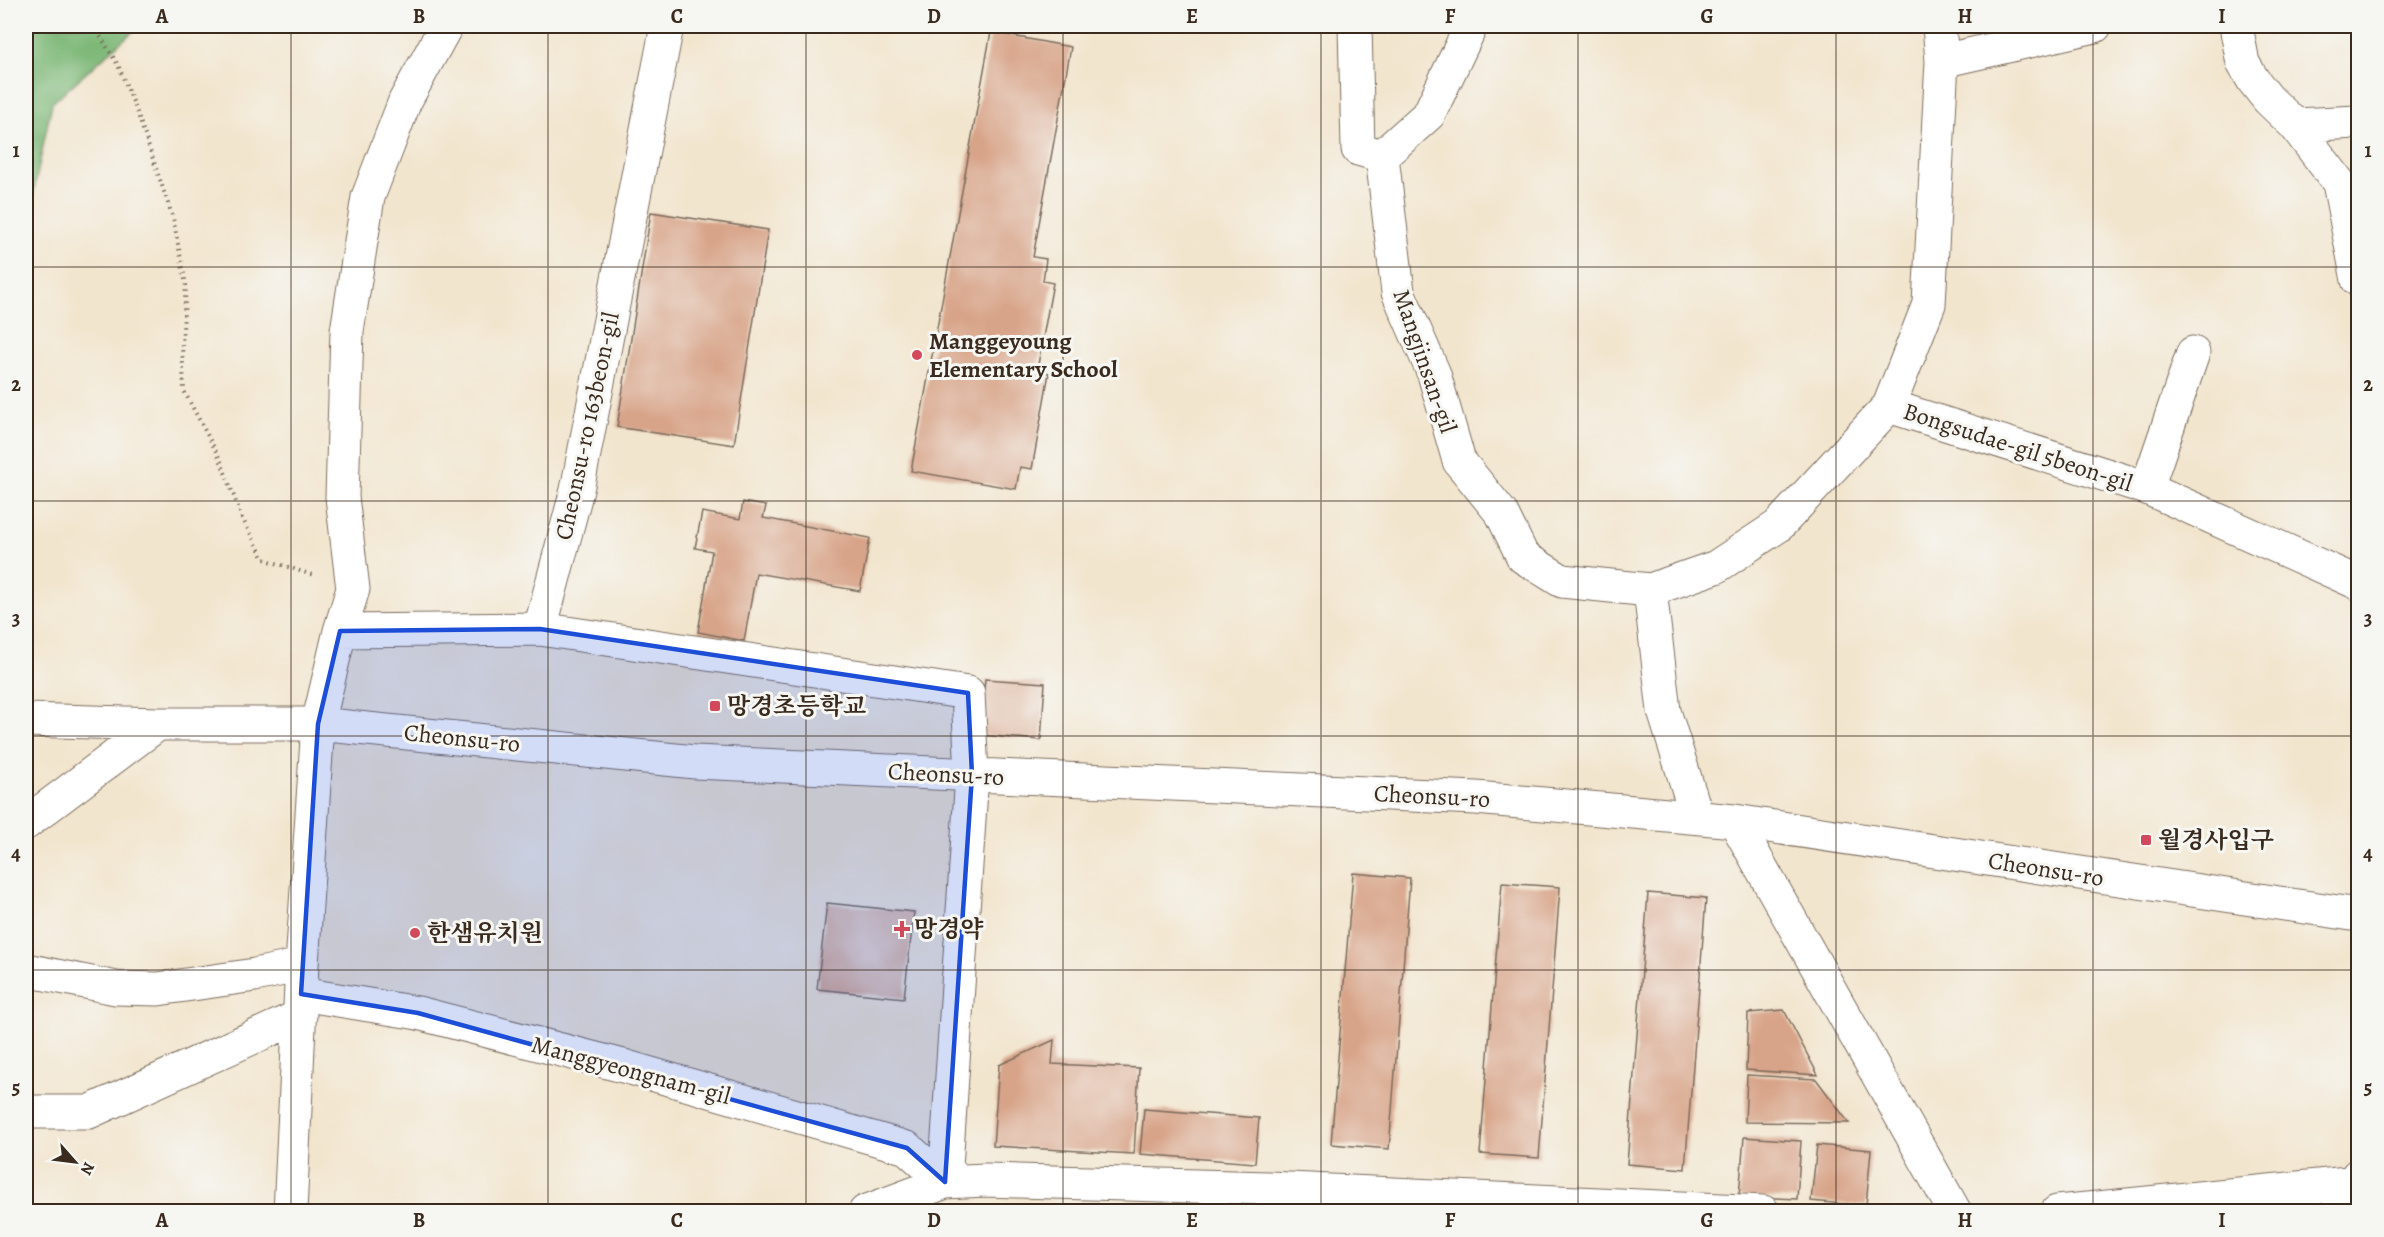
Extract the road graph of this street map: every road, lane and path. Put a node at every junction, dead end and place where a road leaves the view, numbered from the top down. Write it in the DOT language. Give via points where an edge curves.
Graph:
graph roads {
  1 [pos="94,26"];
  2 [pos="446,26"];
  3 [pos="667,26"];
  4 [pos="1355,26"];
  5 [pos="1471,26"];
  6 [pos="1939,26"];
  7 [pos="2095,26"];
  8 [pos="2236,26"];
  9 [pos="1942,61"];
  10 [pos="2358,122"];
  11 [pos="2295,125"];
  12 [pos="1382,156"];
  13 [pos="2358,280"];
  14 [pos="2193,353"];
  15 [pos="1889,406"];
  16 [pos="2147,488"];
  17 [pos="2358,583"];
  18 [pos="353,589"];
  19 [pos="1650,590"];
  20 [pos="540,629"];
  21 [pos="340,631"];
  22 [pos="26,720"];
  23 [pos="158,724"];
  24 [pos="318,724"];
  25 [pos="972,776"];
  26 [pos="1697,817"];
  27 [pos="1735,821"];
  28 [pos="26,823"];
  29 [pos="2358,915"];
  30 [pos="26,970"];
  31 [pos="301,992"];
  32 [pos="26,1112"];
  33 [pos="2357,1180"];
  34 [pos="943,1197"];
  35 [pos="1520,1206"];
  36 [pos="290,1212"];
  37 [pos="865,1212"];
  38 [pos="1763,1212"];
  39 [pos="1955,1212"];
  40 [pos="2057,1212"];
  41 [pos="2337,1212"];
  1 -- 18 [label="path" via="128,87 173,218 186,285 184,391 220,459 242,518 264,559"];
  2 -- 18 [label="street" via="405,101 368,197 347,331 342,497"];
  3 -- 20 [label="street, Cheonsu-ro 163beon-gil" via="577,490"];
  4 -- 12 [label="street" via="1358,149"];
  5 -- 12 [label="street" via="1429,114"];
  6 -- 9 [label="street"];
  7 -- 9 [label="street"];
  8 -- 11 [label="street" via="2242,63 2268,99"];
  9 -- 15 [label="street" via="1929,304"];
  10 -- 11 [label="street"];
  11 -- 13 [label="street" via="2339,183"];
  12 -- 19 [label="street, Mangjinsan-gil" via="1398,292 1434,374 1459,461 1502,514 1523,557 1562,581"];
  14 -- 16 [label="street, Bongsudae-gil 5beon-gil"];
  15 -- 16 [label="street, Bongsudae-gil 5beon-gil"];
  15 -- 19 [label="street" via="1778,526 1716,567"];
  16 -- 17 [label="street, Bongsudae-gil 5beon-gil"];
  18 -- 21 [label="street"];
  19 -- 26 [label="street" via="1664,711"];
  20 -- 21 [label="street"];
  20 -- 25 [label="street" via="968,693"];
  21 -- 24 [label="street"];
  22 -- 23 [label="street, Cheonsu-ro"];
  23 -- 24 [label="street, Cheonsu-ro"];
  23 -- 28 [label="street"];
  24 -- 25 [label="street, Cheonsu-ro" via="695,762"];
  24 -- 31 [label="street"];
  25 -- 26 [label="street, Cheonsu-ro" via="1476,798"];
  25 -- 34 [label="street"];
  26 -- 27 [label="street, Cheonsu-ro"];
  27 -- 29 [label="street, Cheonsu-ro"];
  27 -- 39 [label="street"];
  30 -- 31 [label="street, Manggyeongnam-gil" via="116,988 158,989 255,975"];
  31 -- 32 [label="street" via="90,1112"];
  31 -- 34 [label="street, Manggyeongnam-gil" via="418,1013 627,1067 896,1144 908,1148"];
  31 -- 36 [label="street"];
  33 -- 40 [label="street"];
  33 -- 41 [label="street"];
  34 -- 35 [label="street" via="985,1180 1257,1187"];
  34 -- 37 [label="street"];
  35 -- 38 [label="street"];
}
